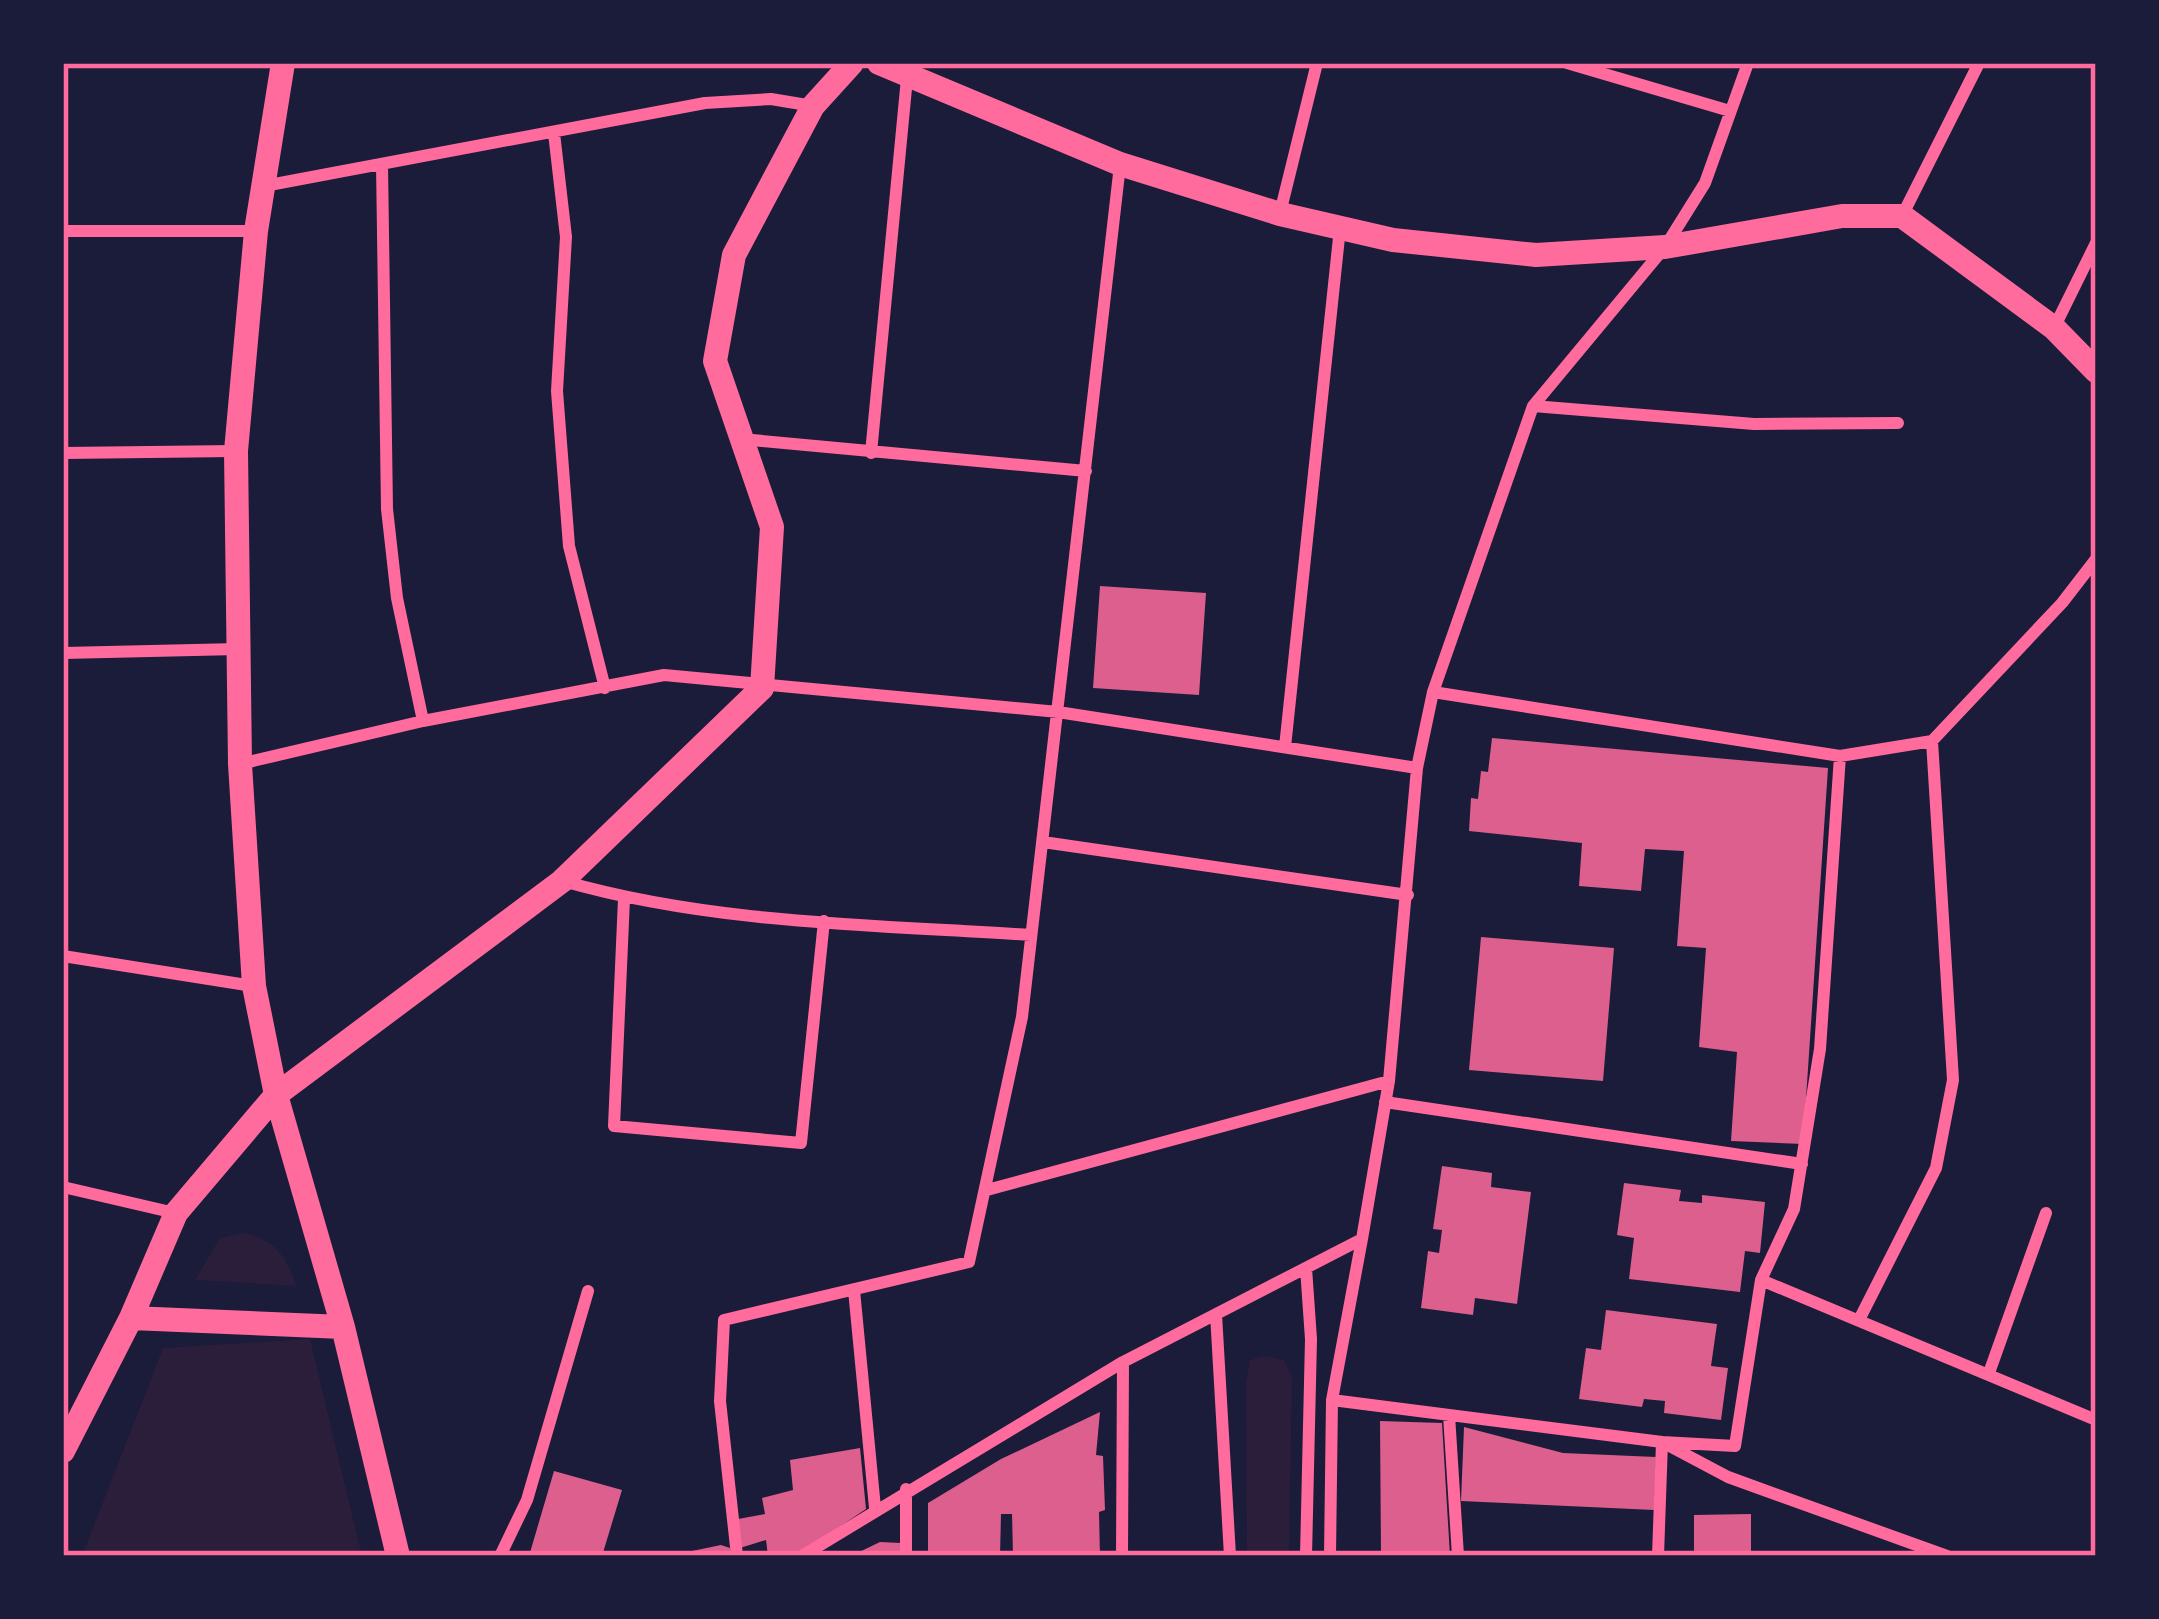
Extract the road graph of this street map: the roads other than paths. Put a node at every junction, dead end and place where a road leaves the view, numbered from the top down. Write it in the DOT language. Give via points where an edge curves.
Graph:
graph roads {
  1 [pos="283,63"];
  2 [pos="852,63"];
  3 [pos="879,63"];
  4 [pos="1317,63"];
  5 [pos="1568,63"];
  6 [pos="1748,63"];
  7 [pos="1979,63"];
  8 [pos="907,78"];
  9 [pos="812,106"];
  10 [pos="1730,111"];
  11 [pos="554,133"];
  12 [pos="382,164"];
  13 [pos="1120,164"];
  14 [pos="262,186"];
  15 [pos="1280,214"];
  16 [pos="1902,216"];
  17 [pos="1340,228"];
  18 [pos="63,231"];
  19 [pos="256,231"];
  20 [pos="2096,243"];
  21 [pos="1665,247"];
  22 [pos="2054,328"];
  23 [pos="2096,371"];
  24 [pos="1533,406"];
  25 [pos="1898,423"];
  26 [pos="740,439"];
  27 [pos="236,452"];
  28 [pos="63,453"];
  29 [pos="871,453"];
  30 [pos="1086,471"];
  31 [pos="2096,559"];
  32 [pos="238,649"];
  33 [pos="63,653"];
  34 [pos="605,688"];
  35 [pos="763,688"];
  36 [pos="1433,692"];
  37 [pos="1058,712"];
  38 [pos="423,721"];
  39 [pos="1932,741"];
  40 [pos="1285,747"];
  41 [pos="1840,756"];
  42 [pos="241,764"];
  43 [pos="1417,768"];
  44 [pos="1042,842"];
  45 [pos="562,880"];
  46 [pos="1408,896"];
  47 [pos="624,898"];
  48 [pos="824,921"];
  49 [pos="1031,935"];
  50 [pos="63,956"];
  51 [pos="254,986"];
  52 [pos="1389,1082"];
  53 [pos="276,1095"];
  54 [pos="1385,1102"];
  55 [pos="1802,1163"];
  56 [pos="63,1187"];
  57 [pos="987,1190"];
  58 [pos="176,1213"];
  59 [pos="2046,1213"];
  60 [pos="1362,1239"];
  61 [pos="1306,1268"];
  62 [pos="1761,1280"];
  63 [pos="854,1290"];
  64 [pos="588,1292"];
  65 [pos="1216,1314"];
  66 [pos="130,1318"];
  67 [pos="1858,1320"];
  68 [pos="343,1327"];
  69 [pos="1123,1362"];
  70 [pos="1989,1373"];
  71 [pos="1332,1400"];
  72 [pos="1448,1414"];
  73 [pos="2096,1420"];
  74 [pos="1662,1442"];
  75 [pos="63,1451"];
  76 [pos="906,1489"];
  77 [pos="875,1508"];
  78 [pos="398,1556"];
  79 [pos="500,1556"];
  80 [pos="737,1556"];
  81 [pos="802,1556"];
  82 [pos="906,1556"];
  83 [pos="1122,1556"];
  84 [pos="1230,1556"];
  85 [pos="1306,1556"];
  86 [pos="1330,1556"];
  87 [pos="1458,1556"];
  88 [pos="1658,1556"];
  89 [pos="1948,1556"];
  1 -- 14 [label="main road"];
  2 -- 9 [label="main road"];
  3 -- 8 [label="main road"];
  4 -- 15 [label="street"];
  5 -- 10 [label="street"];
  6 -- 10 [label="street"];
  7 -- 16 [label="street"];
  8 -- 13 [label="main road"];
  8 -- 29 [label="street"];
  9 -- 11 [label="street" via="738,99"];
  9 -- 26 [label="main road" via="734,255 715,362"];
  10 -- 21 [label="street" via="1705,183"];
  11 -- 12 [label="street"];
  11 -- 34 [label="street" via="566,237 557,391 569,546"];
  12 -- 14 [label="street"];
  12 -- 38 [label="street" via="387,509"];
  13 -- 15 [label="main road"];
  13 -- 30 [label="street"];
  14 -- 19 [label="main road"];
  15 -- 17 [label="main road"];
  16 -- 21 [label="main road" via="1842,216"];
  16 -- 22 [label="main road"];
  17 -- 21 [label="main road" via="1536,255"];
  17 -- 40 [label="street"];
  18 -- 19 [label="street"];
  19 -- 27 [label="main road"];
  20 -- 22 [label="street"];
  21 -- 24 [label="street"];
  22 -- 23 [label="main road"];
  24 -- 25 [label="street" via="1754,424"];
  24 -- 36 [label="street"];
  26 -- 29 [label="street"];
  26 -- 35 [label="main road" via="772,526"];
  27 -- 28 [label="street"];
  27 -- 32 [label="main road"];
  29 -- 30 [label="street"];
  30 -- 37 [label="street"];
  31 -- 39 [label="street"];
  32 -- 33 [label="street"];
  32 -- 42 [label="main road"];
  34 -- 35 [label="street" via="664,675"];
  34 -- 38 [label="street"];
  35 -- 37 [label="street"];
  35 -- 45 [label="main road"];
  36 -- 41 [label="street"];
  36 -- 43 [label="street"];
  37 -- 40 [label="street"];
  37 -- 44 [label="street"];
  38 -- 42 [label="street"];
  39 -- 41 [label="street"];
  39 -- 67 [label="street" via="1953,1080 1936,1168"];
  40 -- 43 [label="street"];
  41 -- 55 [label="street" via="1820,1049"];
  42 -- 51 [label="main road"];
  43 -- 46 [label="street"];
  44 -- 46 [label="street"];
  44 -- 49 [label="street"];
  45 -- 47 [label="street"];
  45 -- 53 [label="main road"];
  46 -- 52 [label="street"];
  47 -- 48 [label="street"];
  47 -- 48 [label="street" via="614,1126 801,1143"];
  48 -- 49 [label="street"];
  49 -- 57 [label="street"];
  50 -- 51 [label="street"];
  51 -- 53 [label="main road"];
  52 -- 54 [label="street"];
  52 -- 57 [label="street"];
  53 -- 58 [label="main road"];
  53 -- 68 [label="main road"];
  54 -- 55 [label="street"];
  54 -- 60 [label="street"];
  55 -- 62 [label="street" via="1794,1209"];
  56 -- 58 [label="street"];
  57 -- 63 [label="street" via="969,1262"];
  58 -- 66 [label="main road"];
  59 -- 70 [label="street"];
  60 -- 61 [label="street"];
  60 -- 71 [label="street"];
  61 -- 65 [label="street"];
  61 -- 85 [label="street"];
  62 -- 67 [label="street"];
  62 -- 74 [label="street" via="1735,1446"];
  63 -- 77 [label="street"];
  63 -- 80 [label="street" via="724,1320 720,1401"];
  64 -- 79 [label="street" via="527,1500"];
  65 -- 69 [label="street"];
  65 -- 84 [label="street"];
  66 -- 68 [label="main road"];
  66 -- 75 [label="main road"];
  67 -- 70 [label="street"];
  68 -- 78 [label="main road"];
  69 -- 76 [label="street"];
  69 -- 83 [label="street"];
  70 -- 73 [label="street"];
  71 -- 72 [label="street"];
  71 -- 86 [label="street"];
  72 -- 74 [label="street"];
  72 -- 87 [label="street"];
  74 -- 88 [label="street"];
  74 -- 89 [label="street" via="1728,1478"];
  76 -- 77 [label="street"];
  76 -- 82 [label="street"];
  77 -- 81 [label="street"];
}
